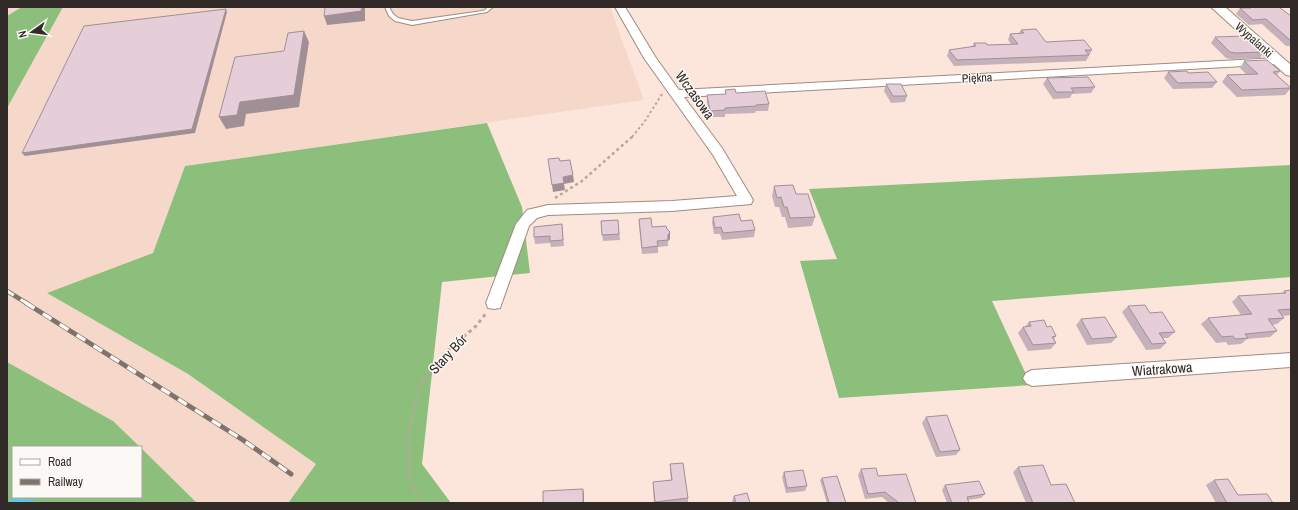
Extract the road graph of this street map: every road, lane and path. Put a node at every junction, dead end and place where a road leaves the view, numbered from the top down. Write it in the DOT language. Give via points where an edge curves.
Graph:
graph roads {
  1 [pos="387,7"];
  2 [pos="490,7"];
  3 [pos="620,7"];
  4 [pos="1218,7"];
  5 [pos="1279,61"];
  6 [pos="1291,72"];
  7 [pos="668,83"];
  8 [pos="676,94"];
  9 [pos="532,214"];
  10 [pos="494,303"];
  11 [pos="1291,360"];
  12 [pos="1032,378"];
  13 [pos="424,503"];
  1 -- 2 [label="lane" via="388,13 394,19 412,23 482,12"];
  3 -- 7 [label="street, Wczasowa" via="634,33"];
  4 -- 5 [label="street, Wypalanki"];
  5 -- 6 [label="street, Wypalanki"];
  5 -- 8 [label="street, Piękna"];
  7 -- 8 [label="street, Wczasowa"];
  7 -- 9 [label="path" via="645,121 629,140 582,181"];
  8 -- 9 [label="street, Wczasowa" via="736,180 746,200 672,206 548,210"];
  9 -- 10 [label="street" via="523,224"];
  10 -- 13 [label="path, Stary Bór" via="476,326 447,351 419,387 408,431 409,481"];
  11 -- 12 [label="street, Wiatrakowa"];
}
